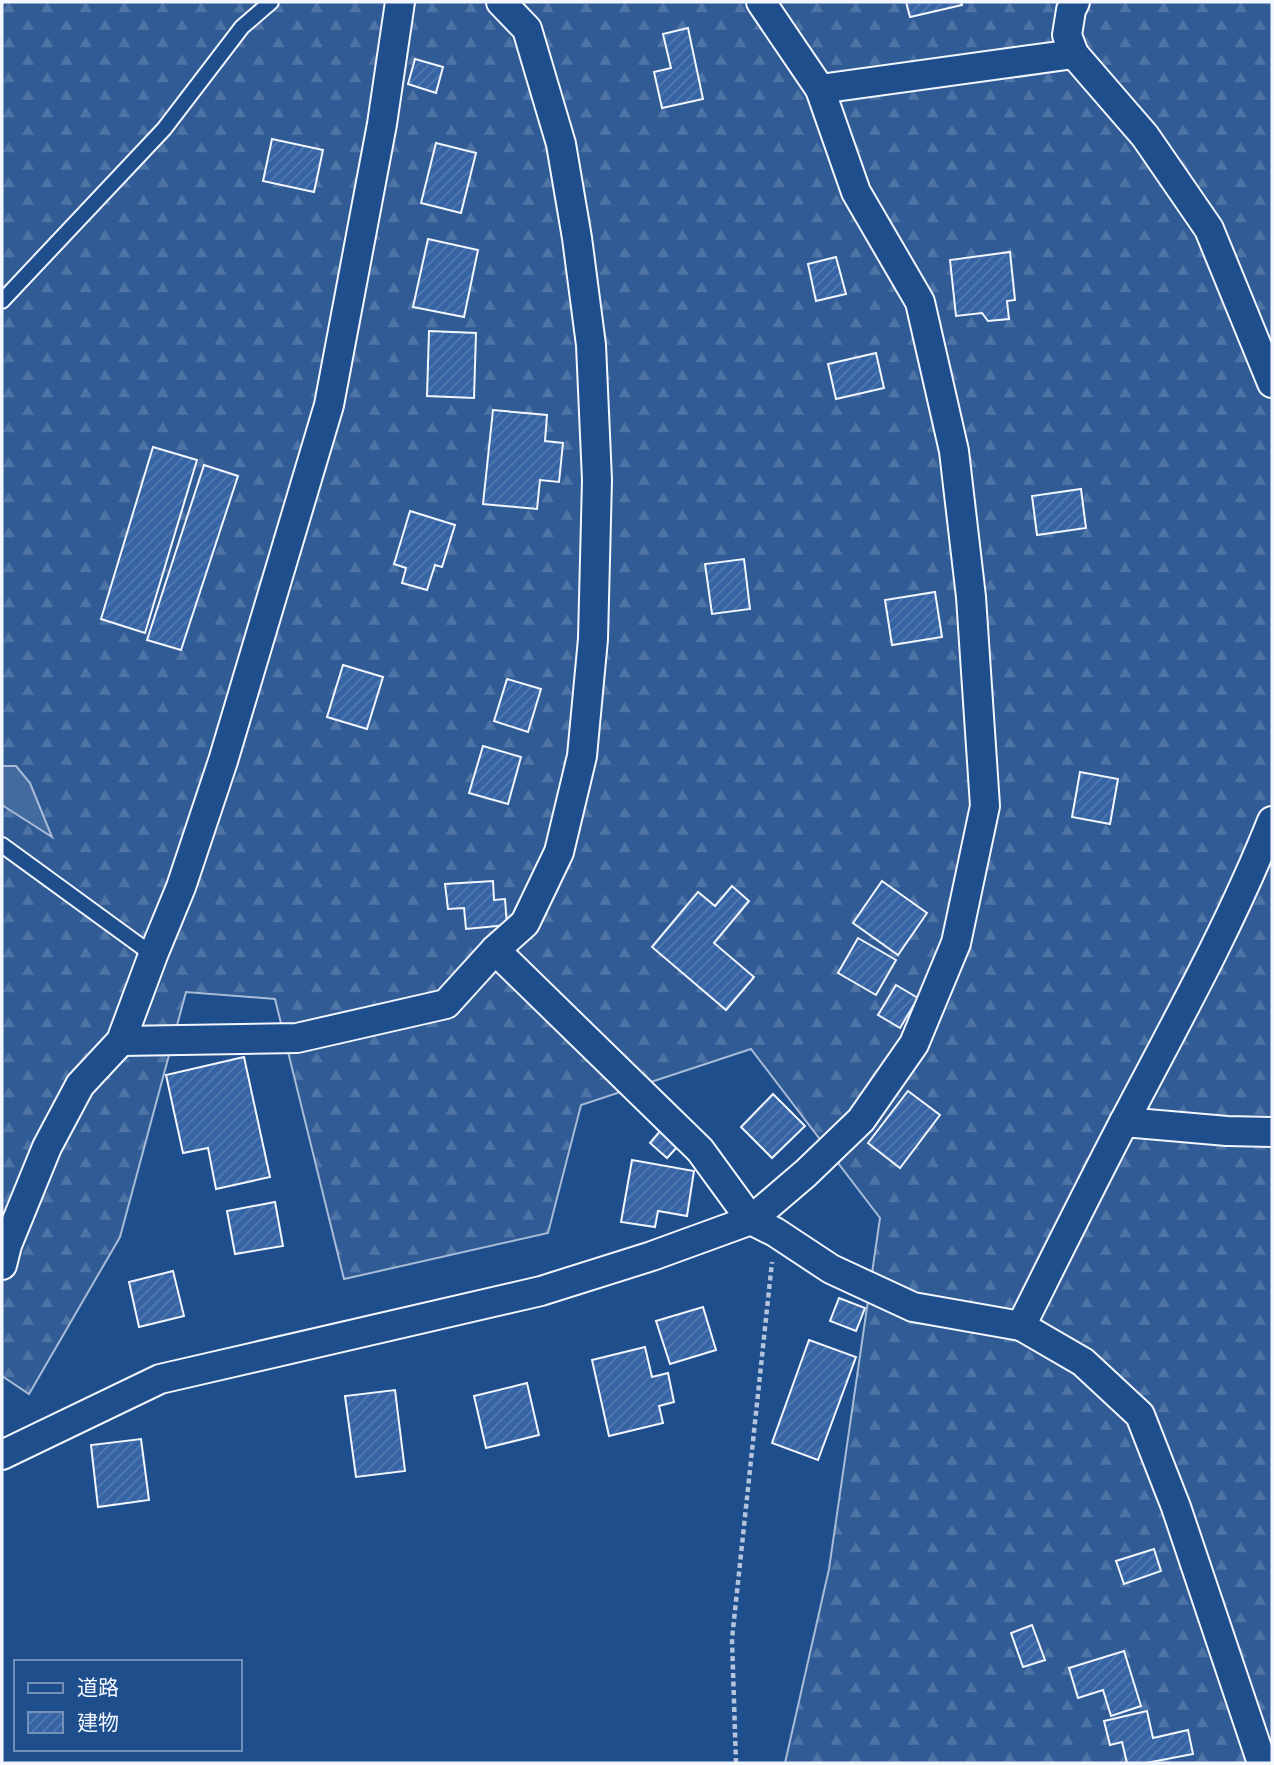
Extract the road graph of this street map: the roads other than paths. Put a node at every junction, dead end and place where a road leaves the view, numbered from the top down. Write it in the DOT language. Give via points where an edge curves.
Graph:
graph roads {
  1 [pos="271,2"];
  2 [pos="400,2"];
  3 [pos="500,2"];
  4 [pos="761,2"];
  5 [pos="1075,2"];
  6 [pos="1074,54"];
  7 [pos="820,89"];
  8 [pos="2,301"];
  9 [pos="1272,383"];
  10 [pos="1272,821"];
  11 [pos="2,845"];
  12 [pos="495,950"];
  13 [pos="153,954"];
  14 [pos="121,1041"];
  15 [pos="1124,1122"];
  16 [pos="1272,1132"];
  17 [pos="763,1226"];
  18 [pos="2,1265"];
  19 [pos="1021,1326"];
  20 [pos="2,1455"];
  21 [pos="1262,1763"];
  1 -- 8 [label="lane" via="242,27 164,129"];
  2 -- 13 [label="street" via="329,405 223,761"];
  3 -- 12 [label="street" via="527,29 561,144 591,345 597,480 593,639 582,757 559,852 524,923"];
  4 -- 7 [label="street"];
  5 -- 6 [label="street" via="1067,35"];
  6 -- 7 [label="street"];
  6 -- 9 [label="street" via="1145,136 1209,229"];
  7 -- 17 [label="street" via="856,192 920,302 954,451 971,597 985,806 956,943 914,1044 861,1120 806,1173"];
  10 -- 15 [label="street" via="1199,983"];
  11 -- 13 [label="lane"];
  12 -- 14 [label="street" via="446,1004 297,1038"];
  12 -- 17 [label="street" via="699,1150"];
  13 -- 14 [label="street"];
  14 -- 18 [label="street" via="80,1085 54,1134"];
  15 -- 16 [label="street"];
  15 -- 19 [label="street"];
  17 -- 19 [label="street" via="831,1269 913,1307"];
  17 -- 20 [label="street" via="541,1291 160,1378"];
  19 -- 21 [label="street" via="1083,1362 1140,1415 1176,1507"];
}
